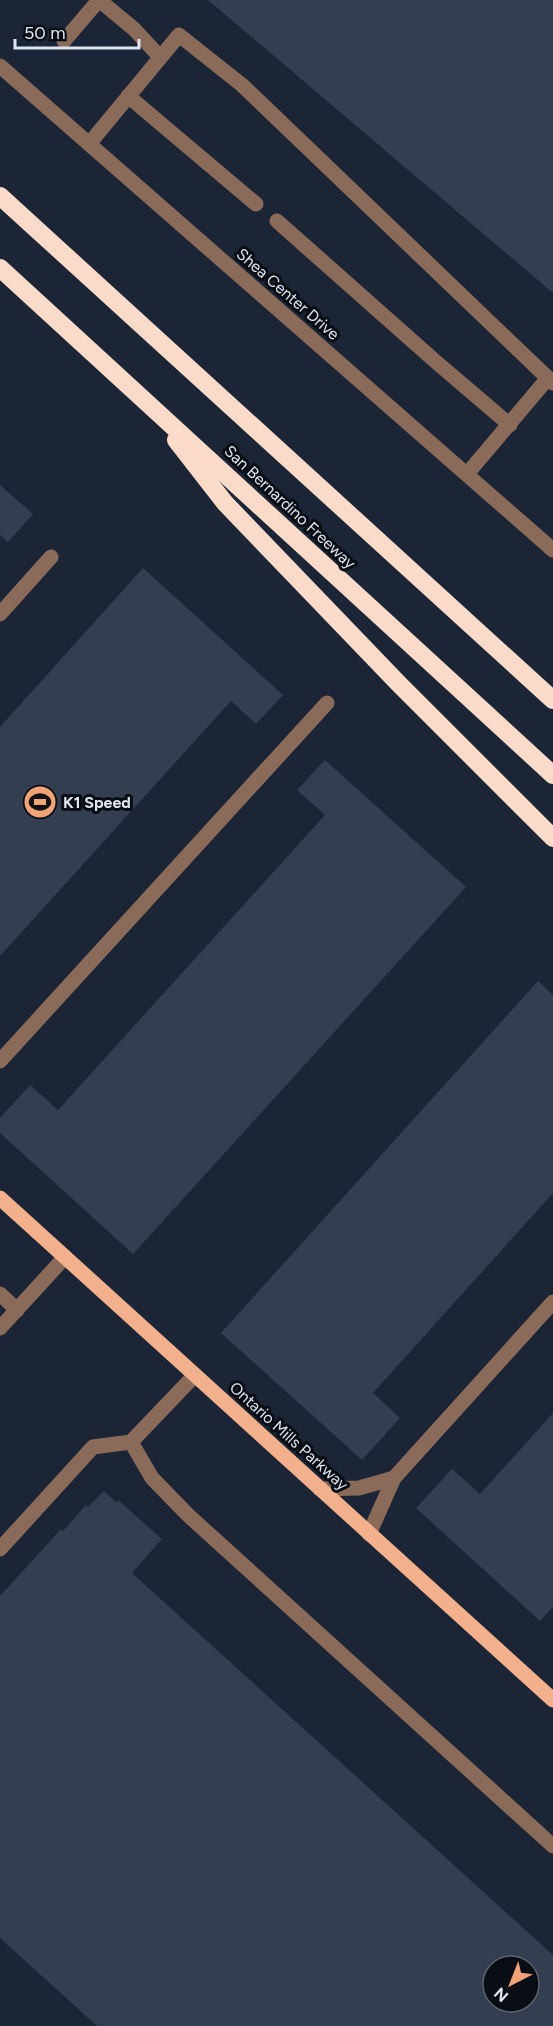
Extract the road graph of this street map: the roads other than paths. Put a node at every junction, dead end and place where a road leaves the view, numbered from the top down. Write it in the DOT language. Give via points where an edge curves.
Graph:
graph roads {
  1 [pos="99,0"];
  2 [pos="64,41"];
  3 [pos="160,57"];
  4 [pos="0,66"];
  5 [pos="128,96"];
  6 [pos="89,144"];
  7 [pos="0,196"];
  8 [pos="256,204"];
  9 [pos="277,221"];
  10 [pos="0,268"];
  11 [pos="550,381"];
  12 [pos="144,398"];
  13 [pos="510,424"];
  14 [pos="467,474"];
  15 [pos="553,550"];
  16 [pos="51,557"];
  17 [pos="0,614"];
  18 [pos="553,700"];
  19 [pos="327,703"];
  20 [pos="553,775"];
  21 [pos="553,838"];
  22 [pos="0,1061"];
  23 [pos="0,1198"];
  24 [pos="65,1257"];
  25 [pos="0,1294"];
  26 [pos="553,1302"];
  27 [pos="17,1310"];
  28 [pos="0,1328"];
  29 [pos="195,1375"];
  30 [pos="132,1442"];
  31 [pos="394,1478"];
  32 [pos="320,1489"];
  33 [pos="369,1534"];
  34 [pos="0,1549"];
  35 [pos="553,1700"];
  36 [pos="553,1846"];
  1 -- 2 [label="street"];
  1 -- 3 [label="street"];
  3 -- 5 [label="street"];
  3 -- 11 [label="street" via="178,35 242,85"];
  4 -- 6 [label="street, Shea Center Drive"];
  5 -- 6 [label="street"];
  5 -- 8 [label="street"];
  6 -- 14 [label="street, Shea Center Drive"];
  7 -- 18 [label="highway, San Bernardino Freeway"];
  9 -- 13 [label="street"];
  10 -- 12 [label="highway, San Bernardino Freeway"];
  11 -- 13 [label="street"];
  12 -- 20 [label="highway, San Bernardino Freeway"];
  12 -- 21 [label="highway" via="225,503"];
  13 -- 14 [label="street"];
  14 -- 15 [label="street, Shea Center Drive"];
  16 -- 17 [label="street"];
  19 -- 22 [label="street"];
  23 -- 24 [label="main road, Ontario Mills Parkway"];
  24 -- 27 [label="street"];
  24 -- 29 [label="main road, Ontario Mills Parkway"];
  25 -- 27 [label="street"];
  26 -- 31 [label="street"];
  27 -- 28 [label="street"];
  29 -- 30 [label="street"];
  29 -- 32 [label="main road, Ontario Mills Parkway"];
  30 -- 34 [label="street" via="93,1447"];
  30 -- 36 [label="street" via="152,1478 188,1515"];
  31 -- 32 [label="street" via="359,1488"];
  31 -- 33 [label="street"];
  32 -- 33 [label="main road, Ontario Mills Parkway"];
  33 -- 35 [label="main road, Ontario Mills Parkway"];
}
